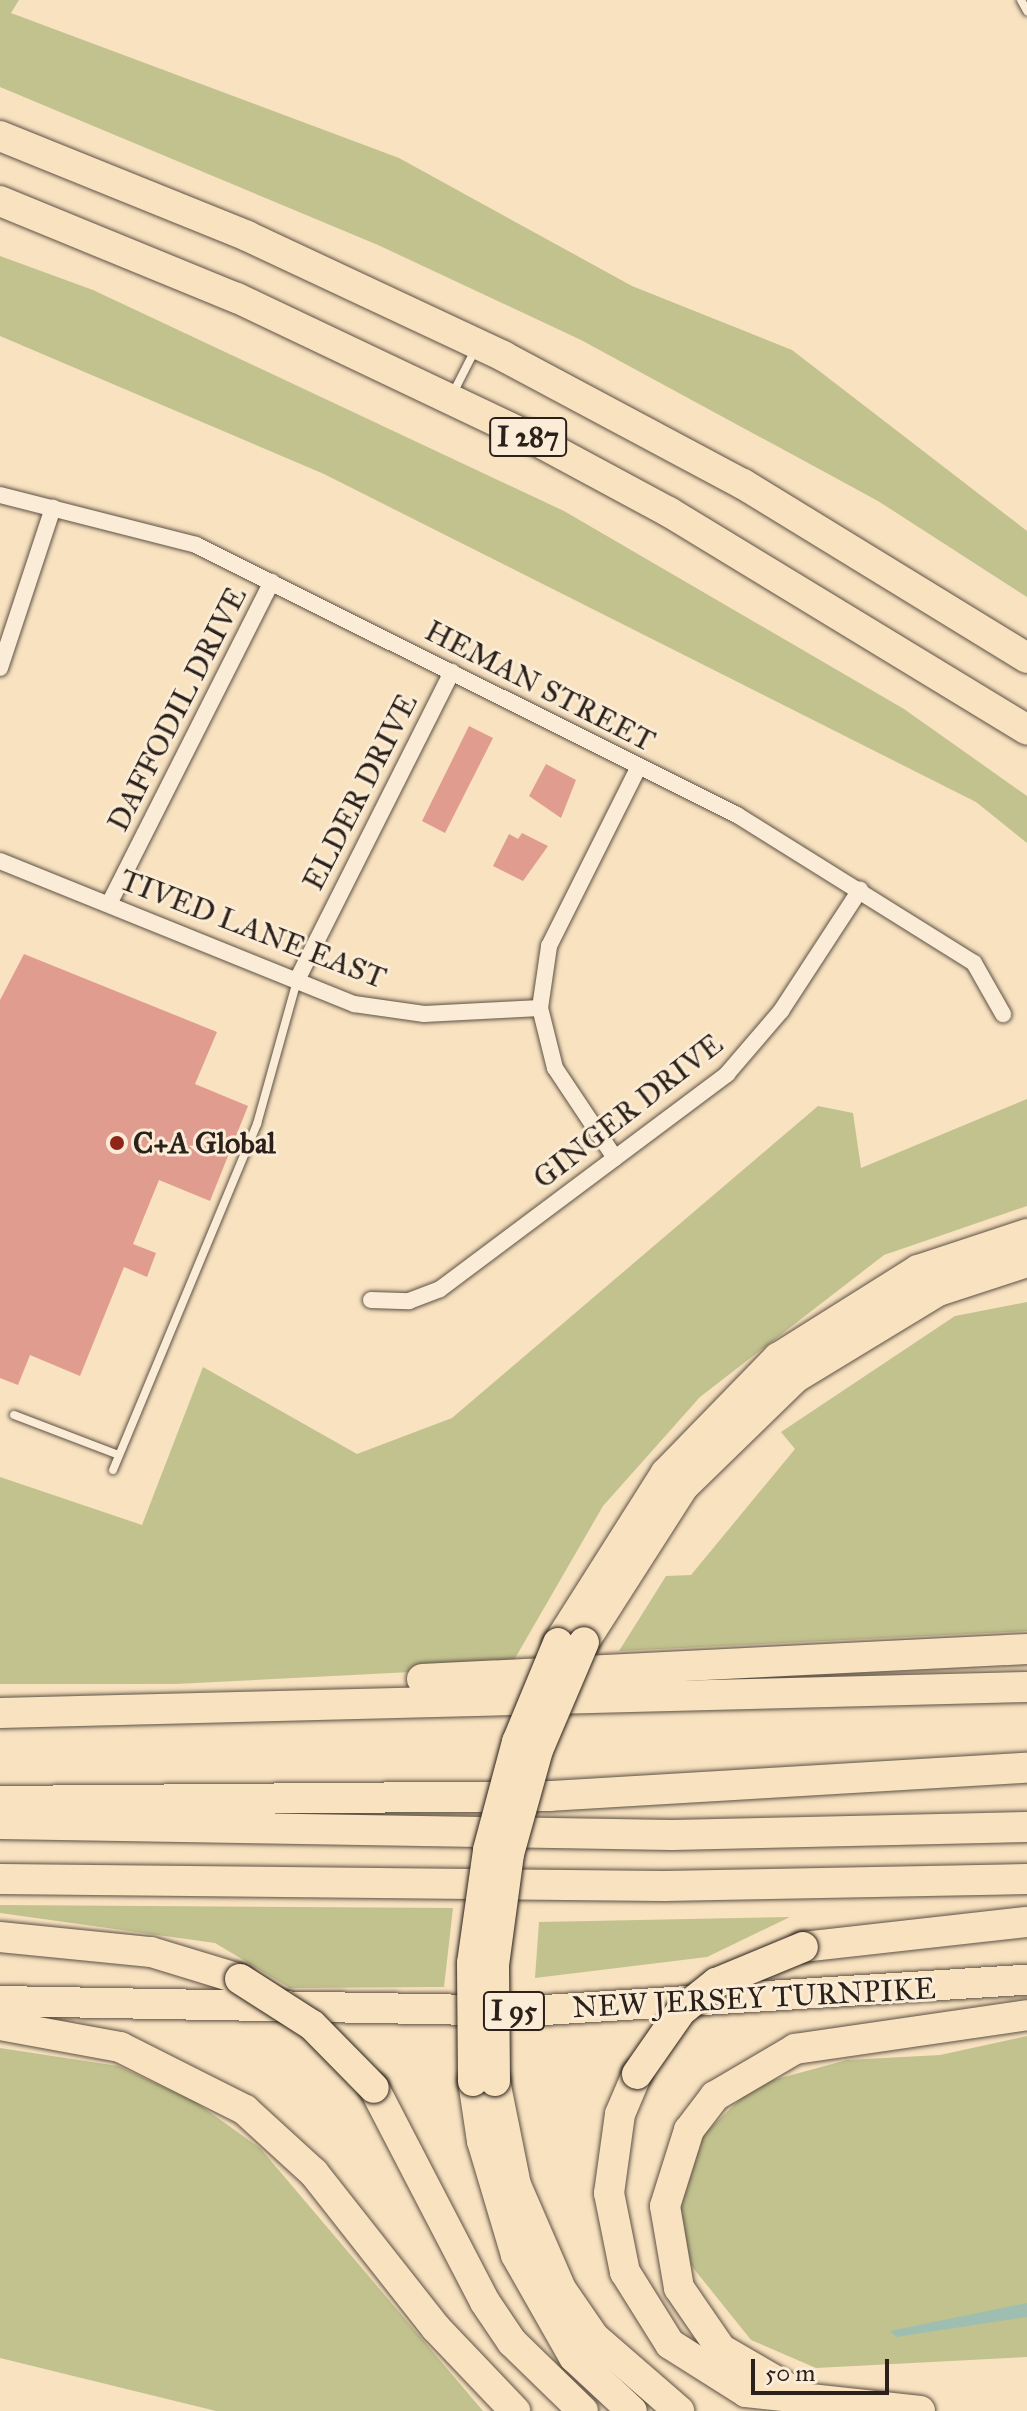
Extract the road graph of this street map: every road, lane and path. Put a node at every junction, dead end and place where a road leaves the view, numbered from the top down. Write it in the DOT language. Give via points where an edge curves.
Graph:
graph roads {
  1 [pos="1021,0"];
  2 [pos="1027,11"];
  3 [pos="0,136"];
  4 [pos="0,201"];
  5 [pos="478,343"];
  6 [pos="450,398"];
  7 [pos="0,495"];
  8 [pos="53,508"];
  9 [pos="272,582"];
  10 [pos="1027,658"];
  11 [pos="0,668"];
  12 [pos="452,672"];
  13 [pos="1027,730"];
  14 [pos="639,766"];
  15 [pos="0,861"];
  16 [pos="860,890"];
  17 [pos="109,904"];
  18 [pos="297,980"];
  19 [pos="540,1008"];
  20 [pos="1003,1014"];
  21 [pos="615,1158"];
  22 [pos="1027,1234"];
  23 [pos="1027,1262"];
  24 [pos="371,1300"];
  25 [pos="14,1415"];
  26 [pos="119,1455"];
  27 [pos="113,1470"];
  28 [pos="571,1643"];
  29 [pos="1027,1649"];
  30 [pos="1027,1687"];
  31 [pos="330,1702"];
  32 [pos="0,1713"];
  33 [pos="1027,1768"];
  34 [pos="0,1801"];
  35 [pos="0,1824"];
  36 [pos="1027,1827"];
  37 [pos="0,1879"];
  38 [pos="1027,1879"];
  39 [pos="1027,1922"];
  40 [pos="0,1937"];
  41 [pos="1027,1980"];
  42 [pos="0,2001"];
  43 [pos="1027,2015"];
  44 [pos="0,2025"];
  45 [pos="484,2081"];
  46 [pos="812,2402"];
  47 [pos="515,2411"];
  48 [pos="583,2411"];
  49 [pos="632,2411"];
  50 [pos="679,2411"];
  51 [pos="920,2411"];
  1 -- 2 [label="lane"];
  3 -- 5 [label="highway, I 287" via="247,236"];
  4 -- 6 [label="highway, I 287" via="237,298"];
  5 -- 6 [label="lane"];
  5 -- 10 [label="highway, I 287" via="743,484"];
  6 -- 13 [label="highway, I 287" via="669,512"];
  7 -- 8 [label="street, HEMAN STREET"];
  8 -- 9 [label="street, HEMAN STREET" via="158,530"];
  8 -- 11 [label="street"];
  9 -- 12 [label="street, HEMAN STREET"];
  9 -- 17 [label="street, DAFFODIL DRIVE"];
  12 -- 14 [label="street, HEMAN STREET"];
  12 -- 18 [label="street, ELDER DRIVE"];
  14 -- 16 [label="street, HEMAN STREET"];
  14 -- 19 [label="street" via="549,946"];
  15 -- 17 [label="street, TIVED LANE EAST"];
  16 -- 20 [label="street, HEMAN STREET" via="974,963"];
  16 -- 21 [label="street, GINGER DRIVE" via="757,1044"];
  17 -- 18 [label="street, TIVED LANE EAST"];
  18 -- 19 [label="street, TIVED LANE EAST" via="389,1012"];
  18 -- 26 [label="lane" via="257,1124"];
  19 -- 21 [label="street" via="555,1068"];
  21 -- 24 [label="street, GINGER DRIVE" via="440,1289 409,1301"];
  22 -- 28 [label="highway" via="918,1270 778,1358 666,1473"];
  23 -- 28 [label="highway" via="938,1291 795,1378 683,1487"];
  25 -- 26 [label="lane"];
  26 -- 27 [label="lane"];
  28 -- 45 [label="highway, bridge" via="509,1854"];
  29 -- 31 [label="highway" via="405,1680"];
  30 -- 31 [label="highway"];
  31 -- 32 [label="highway"];
  33 -- 34 [label="highway" via="550,1796"];
  35 -- 36 [label="highway" via="672,1835"];
  37 -- 38 [label="highway" via="619,1886"];
  39 -- 46 [label="highway, bridge" via="803,1947 716,1983 655,2041 637,2074 620,2114 609,2193 625,2272 644,2311 708,2373 746,2392"];
  40 -- 48 [label="highway, bridge" via="151,1952 240,1979 312,2025 374,2088 485,2302 512,2342"];
  41 -- 42 [label="highway, NEW JERSEY TURNPIKE / I 95" via="529,2011"];
  43 -- 46 [label="highway" via="795,2049 715,2096 689,2130 665,2206 679,2288 721,2349"];
  44 -- 47 [label="highway" via="120,2047 245,2110 314,2173 436,2328"];
  45 -- 49 [label="highway" via="482,2141 516,2255 574,2357"];
  45 -- 50 [label="highway" via="516,2185 561,2289 594,2337"];
  46 -- 51 [label="highway"];
}
